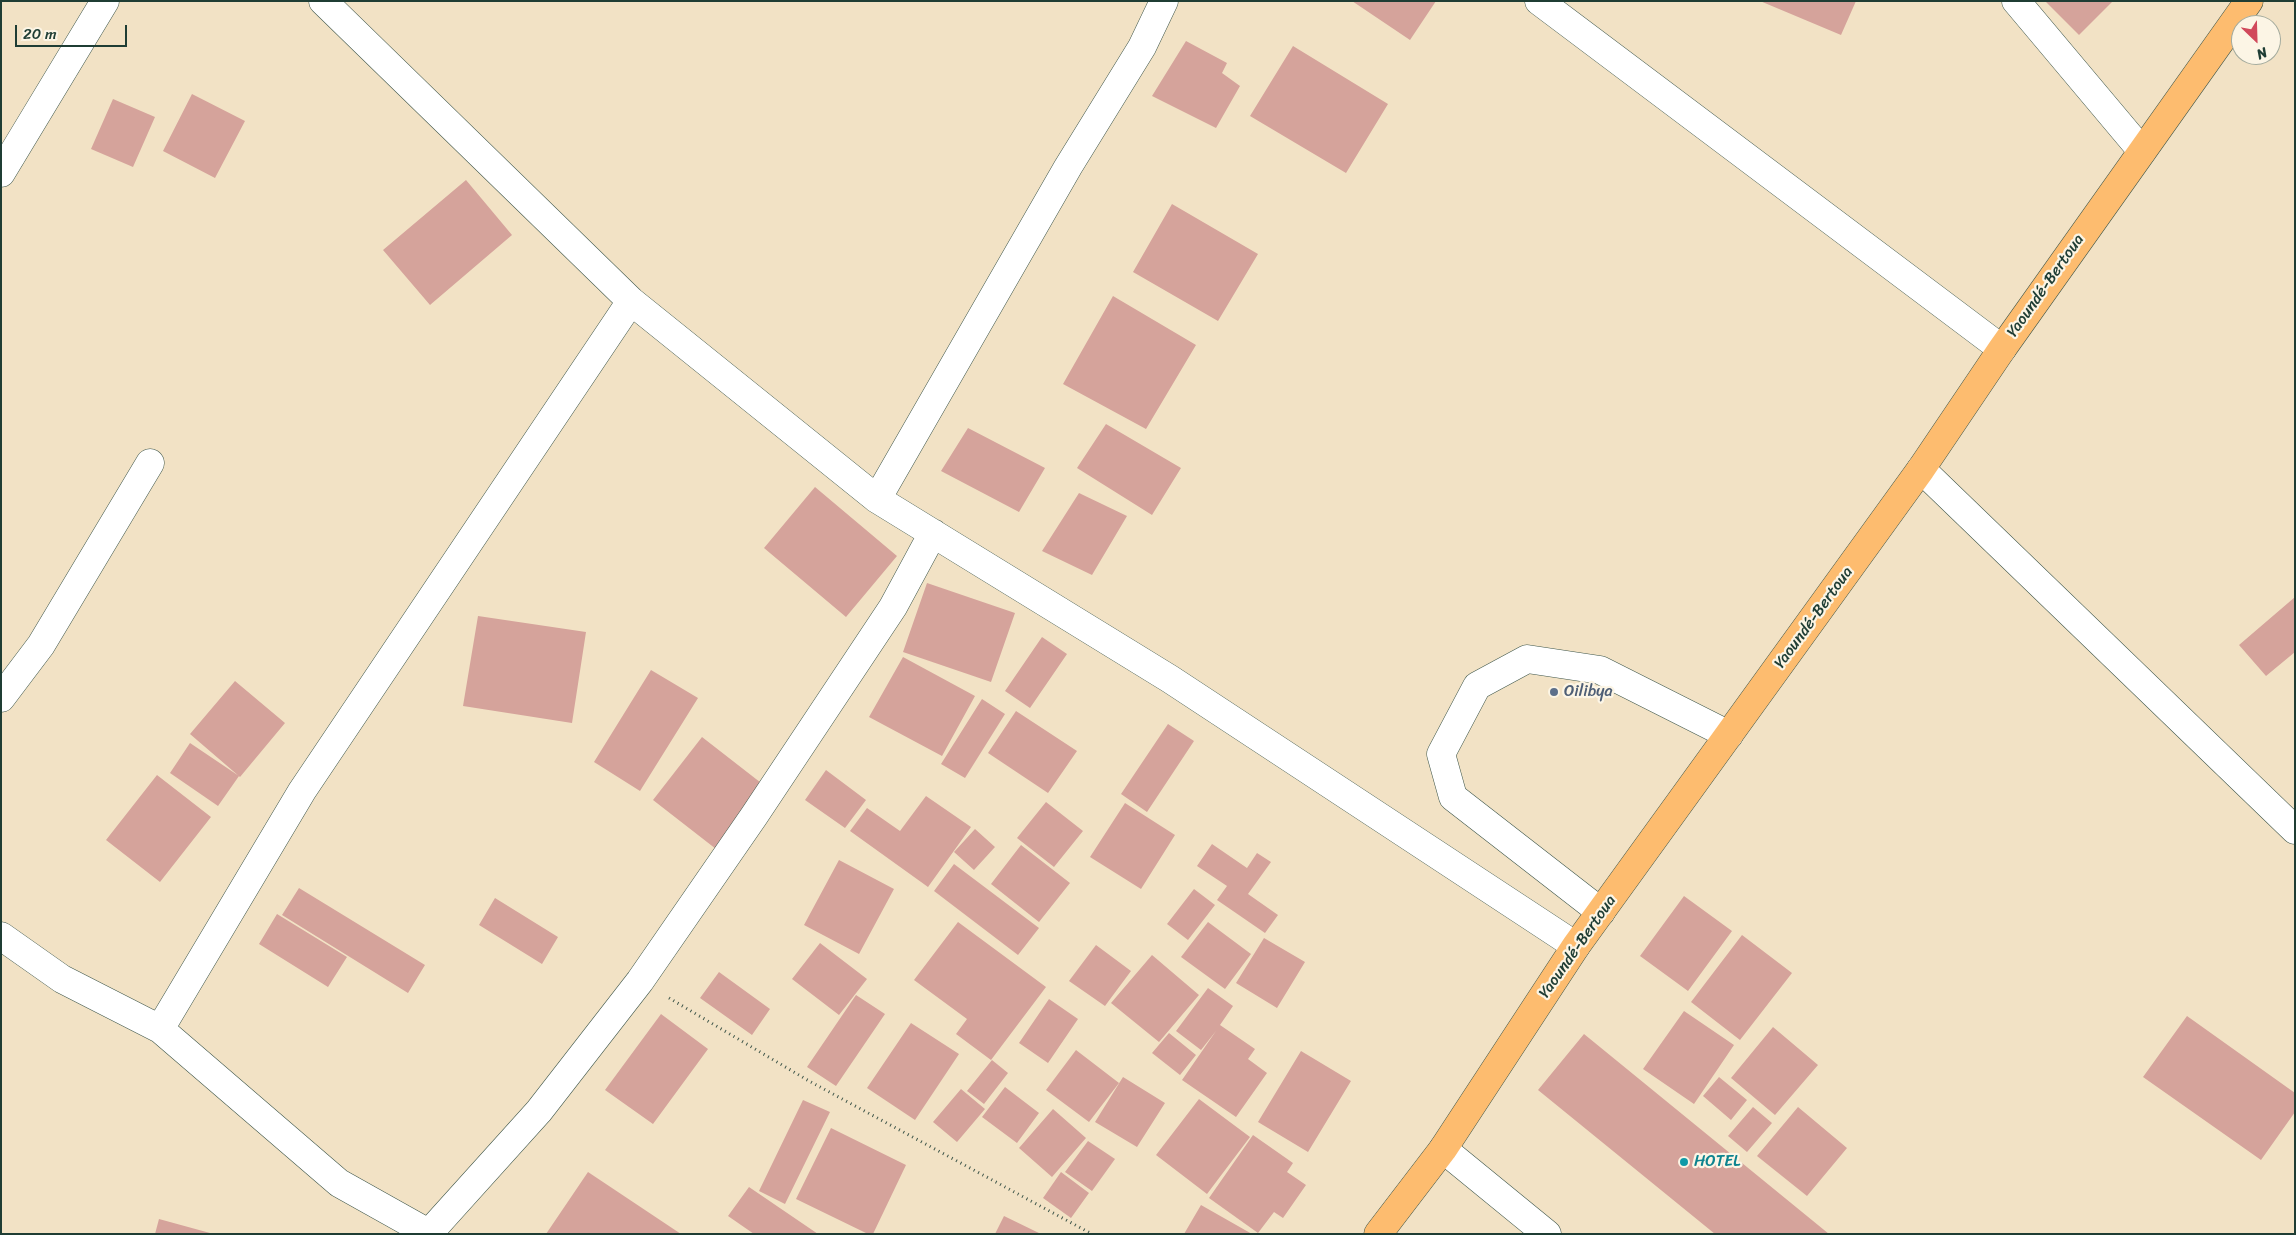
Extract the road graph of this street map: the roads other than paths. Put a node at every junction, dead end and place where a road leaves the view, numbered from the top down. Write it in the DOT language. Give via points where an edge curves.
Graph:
graph roads {
  1 [pos="105,1"];
  2 [pos="323,1"];
  3 [pos="1164,1"];
  4 [pos="1539,1"];
  5 [pos="2016,1"];
  6 [pos="2249,1"];
  7 [pos="2142,151"];
  8 [pos="1,172"];
  9 [pos="631,301"];
  10 [pos="2002,349"];
  11 [pos="150,462"];
  12 [pos="1921,469"];
  13 [pos="877,499"];
  14 [pos="933,532"];
  15 [pos="1,698"];
  16 [pos="1729,734"];
  17 [pos="2295,830"];
  18 [pos="1601,912"];
  19 [pos="1,936"];
  20 [pos="1576,946"];
  21 [pos="160,1029"];
  22 [pos="1443,1149"];
  23 [pos="430,1233"];
  24 [pos="1378,1234"];
  25 [pos="1547,1234"];
  1 -- 8 [label="street"];
  2 -- 9 [label="street"];
  3 -- 13 [label="street" via="1142,47 1068,168"];
  4 -- 10 [label="street"];
  5 -- 7 [label="street"];
  6 -- 7 [label="highway, Yaoundé-Bertoua"];
  7 -- 10 [label="highway, Yaoundé-Bertoua"];
  9 -- 13 [label="street"];
  9 -- 21 [label="street" via="302,791"];
  10 -- 12 [label="highway, Yaoundé-Bertoua"];
  11 -- 15 [label="street" via="41,644"];
  12 -- 16 [label="highway, Yaoundé-Bertoua"];
  12 -- 17 [label="street"];
  13 -- 14 [label="street"];
  14 -- 20 [label="street" via="1170,679"];
  14 -- 23 [label="street" via="893,607 640,982 539,1111"];
  16 -- 18 [label="highway, Yaoundé-Bertoua"];
  16 -- 18 [label="street" via="1600,670 1527,659 1477,686 1441,754 1453,797"];
  18 -- 20 [label="highway, Yaoundé-Bertoua"];
  19 -- 21 [label="street" via="62,979"];
  20 -- 22 [label="highway, Yaoundé-Bertoua"];
  21 -- 23 [label="street" via="339,1183"];
  22 -- 24 [label="highway, Yaoundé-Bertoua"];
  22 -- 25 [label="street"];
}
